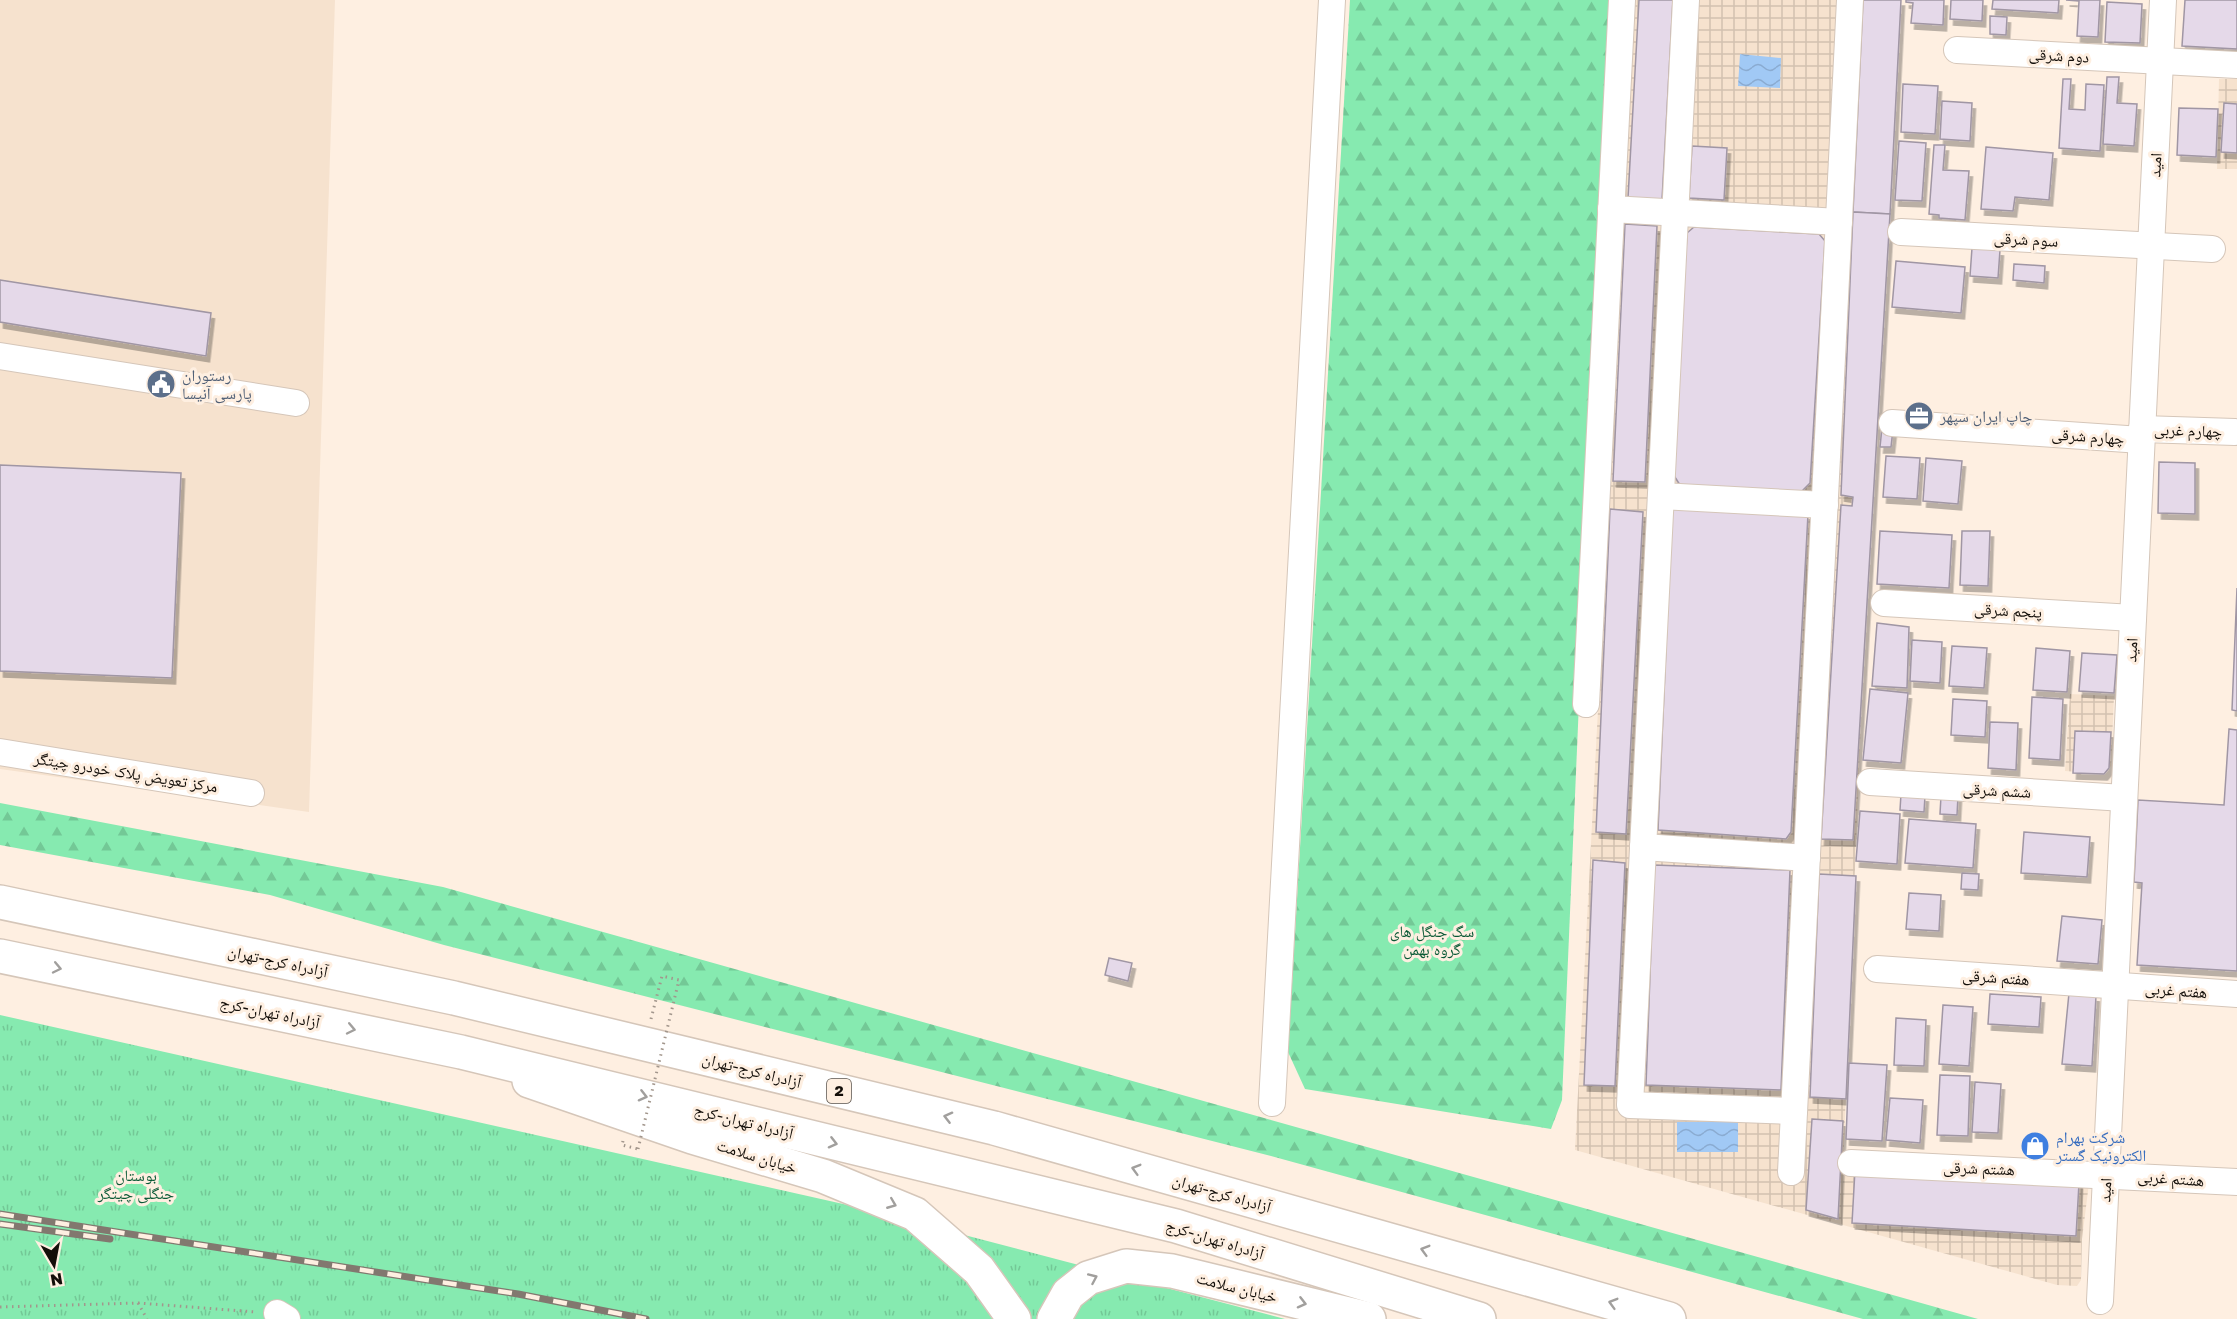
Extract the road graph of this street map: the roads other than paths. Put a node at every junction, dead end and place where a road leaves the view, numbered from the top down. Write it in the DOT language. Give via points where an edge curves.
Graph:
graph roads {
  1 [pos="1332,0"];
  2 [pos="1622,0"];
  3 [pos="1686,0"];
  4 [pos="1850,0"];
  5 [pos="2163,0"];
  6 [pos="1957,50"];
  7 [pos="2160,61"];
  8 [pos="2237,65"];
  9 [pos="1611,209"];
  10 [pos="1675,213"];
  11 [pos="1839,222"];
  12 [pos="1901,232"];
  13 [pos="2151,246"];
  14 [pos="2212,249"];
  15 [pos="0,356"];
  16 [pos="296,403"];
  17 [pos="1892,423"];
  18 [pos="2235,432"];
  19 [pos="2142,434"];
  20 [pos="1661,496"];
  21 [pos="1825,505"];
  22 [pos="1884,603"];
  23 [pos="2133,618"];
  24 [pos="1586,704"];
  25 [pos="0,752"];
  26 [pos="1870,782"];
  27 [pos="251,793"];
  28 [pos="2124,798"];
  29 [pos="1643,847"];
  30 [pos="1807,858"];
  31 [pos="0,902"];
  32 [pos="0,956"];
  33 [pos="1877,969"];
  34 [pos="2115,986"];
  35 [pos="2237,994"];
  36 [pos="461,1052"];
  37 [pos="1272,1103"];
  38 [pos="1794,1111"];
  39 [pos="1851,1163"];
  40 [pos="1791,1172"];
  41 [pos="2106,1174"];
  42 [pos="2237,1182"];
  43 [pos="2100,1301"];
  44 [pos="1014,1319"];
  45 [pos="1054,1319"];
  46 [pos="1369,1319"];
  47 [pos="1479,1319"];
  48 [pos="1669,1319"];
  1 -- 37 [label="lane"];
  2 -- 9 [label="lane"];
  3 -- 10 [label="lane"];
  4 -- 11 [label="lane"];
  5 -- 7 [label="lane, امید"];
  6 -- 7 [label="lane, دوم شرقی"];
  7 -- 8 [label="lane, دوم شرقی"];
  7 -- 13 [label="lane, امید"];
  9 -- 10 [label="lane"];
  9 -- 24 [label="lane"];
  10 -- 11 [label="lane"];
  10 -- 20 [label="lane"];
  11 -- 21 [label="lane"];
  12 -- 13 [label="lane, سوم شرقی"];
  13 -- 14 [label="lane, سوم شرقی"];
  13 -- 19 [label="lane, امید"];
  15 -- 16 [label="lane"];
  17 -- 19 [label="lane, چهارم شرقی"];
  18 -- 19 [label="lane, چهارم غربی"];
  19 -- 23 [label="lane, امید"];
  20 -- 21 [label="lane"];
  20 -- 29 [label="lane"];
  21 -- 30 [label="lane"];
  22 -- 23 [label="lane, پنجم شرقی"];
  23 -- 28 [label="lane, امید"];
  25 -- 27 [label="lane, مرکز تعویض پلاک خودرو چیتگر"];
  26 -- 28 [label="lane, ششم شرقی"];
  28 -- 34 [label="lane, امید"];
  29 -- 30 [label="lane"];
  29 -- 38 [label="lane" via="1630,1106"];
  30 -- 38 [label="lane"];
  48 -- 31 [label="main road, آزادراه کرج-تهران / 2, one-way" via="994,1128 454,998"];
  32 -- 36 [label="main road, آزادراه تهران-کرج, one-way"];
  33 -- 34 [label="lane, هفتم شرقی"];
  34 -- 35 [label="lane, هفتم غربی"];
  34 -- 41 [label="lane, امید"];
  36 -- 44 [label="main road, خیابان سلامت, one-way" via="533,1083 823,1176 915,1214 979,1270"];
  36 -- 47 [label="main road, آزادراه تهران-کرج, one-way" via="1176,1226"];
  38 -- 40 [label="lane"];
  39 -- 41 [label="lane, هشتم شرقی"];
  41 -- 42 [label="lane, هشتم غربی"];
  41 -- 43 [label="lane, امید"];
  45 -- 46 [label="main road, خیابان سلامت, one-way" via="1068,1294 1088,1278 1126,1266 1172,1271"];
}
